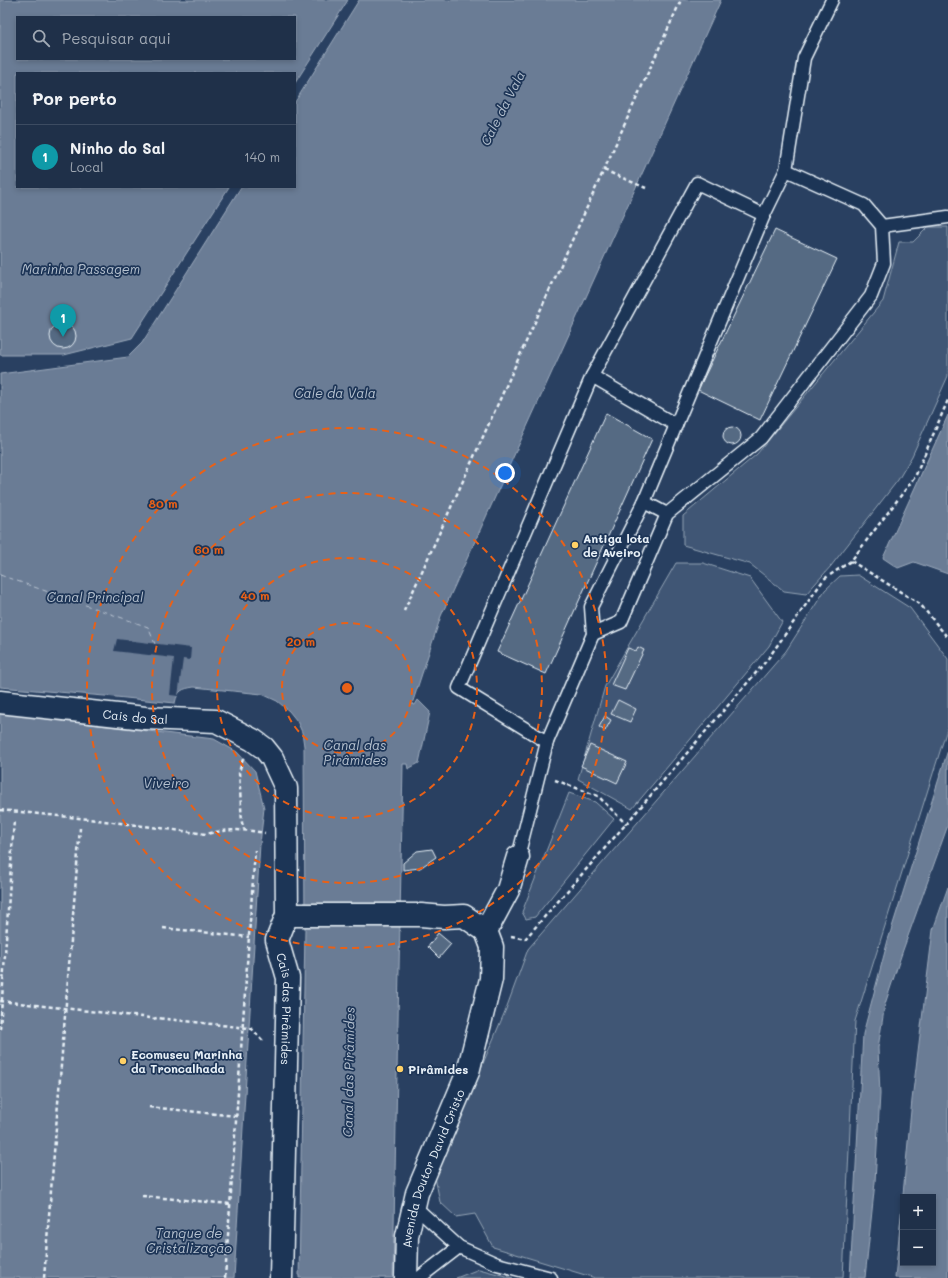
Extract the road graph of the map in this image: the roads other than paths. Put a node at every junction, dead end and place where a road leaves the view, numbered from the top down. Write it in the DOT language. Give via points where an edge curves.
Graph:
graph roads {
  1 [pos="832,0"];
  2 [pos="786,170"];
  3 [pos="764,215"];
  4 [pos="948,217"];
  5 [pos="882,226"];
  6 [pos="592,376"];
  7 [pos="676,424"];
  8 [pos="644,502"];
  9 [pos="667,514"];
  10 [pos="593,634"];
  11 [pos="0,702"];
  12 [pos="547,742"];
  13 [pos="264,748"];
  14 [pos="518,857"];
  15 [pos="293,915"];
  16 [pos="486,930"];
  17 [pos="414,1206"];
  18 [pos="459,1248"];
  19 [pos="281,1278"];
  20 [pos="406,1278"];
  21 [pos="418,1278"];
  22 [pos="551,1278"];
  1 -- 2 [label="lane" via="804,58"];
  2 -- 3 [label="lane"];
  2 -- 5 [label="lane" via="864,205"];
  3 -- 6 [label="lane" via="697,183"];
  3 -- 7 [label="lane"];
  4 -- 5 [label="lane"];
  5 -- 9 [label="lane" via="884,263 871,296 761,438"];
  6 -- 7 [label="lane"];
  6 -- 12 [label="lane" via="459,688"];
  7 -- 8 [label="lane"];
  8 -- 9 [label="lane"];
  8 -- 10 [label="lane" via="591,607"];
  9 -- 10 [label="lane" via="621,622"];
  10 -- 12 [label="lane"];
  11 -- 13 [label="street, Cais do Sal" via="145,718 216,721"];
  12 -- 14 [label="lane"];
  13 -- 15 [label="street, Cais das Pirâmides" via="272,758 286,788"];
  14 -- 16 [label="street" via="508,890"];
  15 -- 16 [label="street" via="464,916"];
  15 -- 19 [label="street, Cais das Pirâmides" via="277,940 288,978"];
  16 -- 17 [label="street, Avenida Doutor David Cristo" via="492,947 491,979 468,1072 417,1192"];
  17 -- 18 [label="lane"];
  17 -- 20 [label="street, Avenida Doutor David Cristo" via="407,1236"];
  18 -- 21 [label="lane"];
  18 -- 22 [label="lane" via="497,1264"];
}
